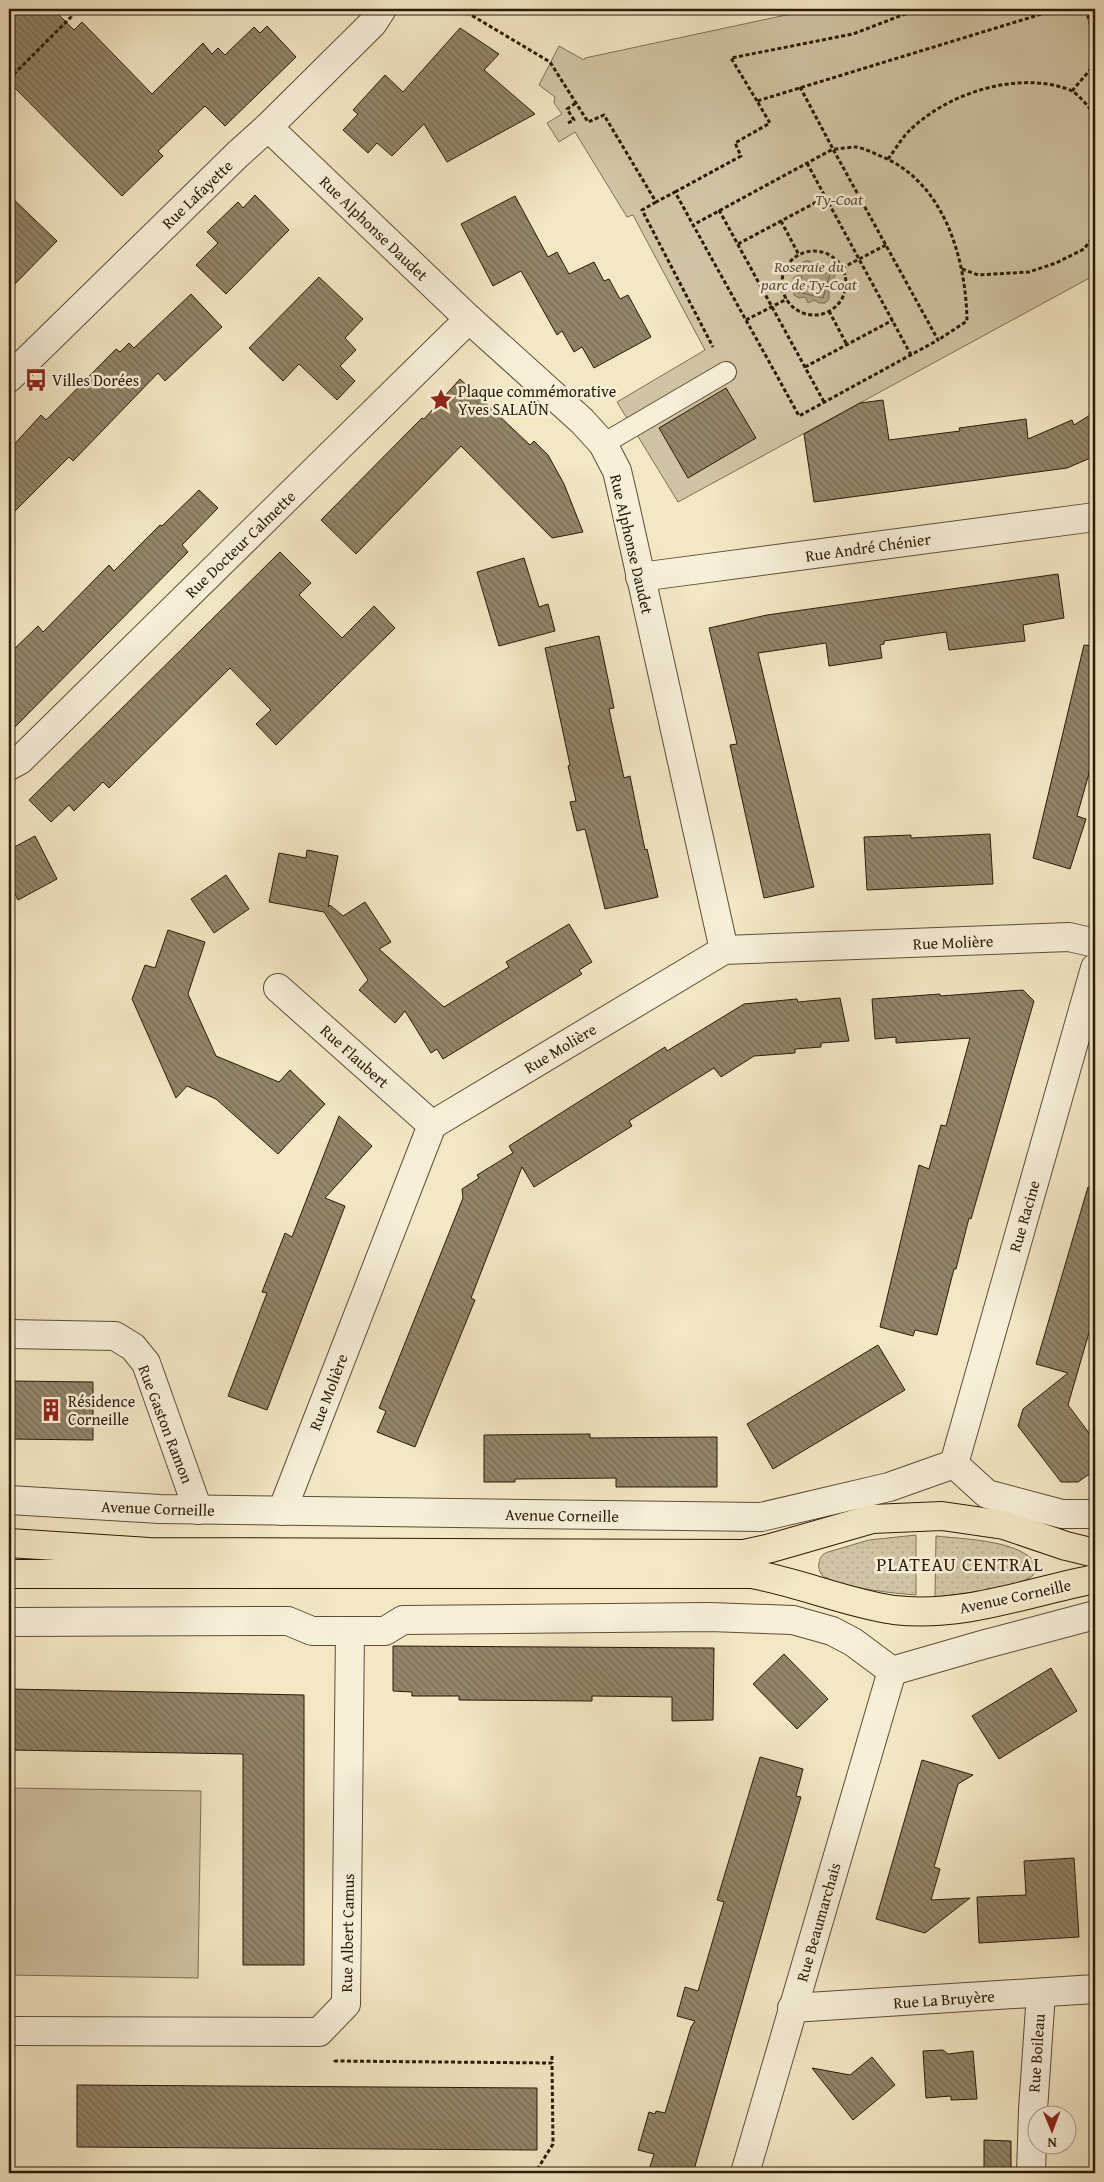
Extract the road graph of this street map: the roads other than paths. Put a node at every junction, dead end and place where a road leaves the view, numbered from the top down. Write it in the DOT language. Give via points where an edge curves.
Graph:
graph roads {
  1 [pos="382,9"];
  2 [pos="268,127"];
  3 [pos="469,319"];
  4 [pos="726,372"];
  5 [pos="9,378"];
  6 [pos="603,444"];
  7 [pos="1095,517"];
  8 [pos="640,577"];
  9 [pos="9,766"];
  10 [pos="1095,944"];
  11 [pos="724,950"];
  12 [pos="1095,968"];
  13 [pos="278,988"];
  14 [pos="432,1125"];
  15 [pos="9,1334"];
  16 [pos="954,1464"];
  17 [pos="9,1500"];
  18 [pos="198,1510"];
  19 [pos="282,1511"];
  20 [pos="1095,1514"];
  21 [pos="9,1543"];
  22 [pos="1095,1553"];
  23 [pos="9,1574"];
  24 [pos="1095,1578"];
  25 [pos="1095,1615"];
  26 [pos="9,1622"];
  27 [pos="350,1631"];
  28 [pos="892,1671"];
  29 [pos="1095,1989"];
  30 [pos="1041,1993"];
  31 [pos="792,2008"];
  32 [pos="9,2031"];
  33 [pos="745,2173"];
  34 [pos="1031,2173"];
  1 -- 2 [label="street, Rue Lafayette" via="373,23"];
  2 -- 3 [label="street, Rue Alphonse Daudet"];
  2 -- 5 [label="street, Rue Lafayette"];
  3 -- 6 [label="street, Rue Alphonse Daudet" via="576,415"];
  3 -- 9 [label="street, Rue Docteur Calmette" via="20,760"];
  4 -- 6 [label="lane"];
  6 -- 8 [label="street, Rue Alphonse Daudet" via="616,471"];
  7 -- 8 [label="street, Rue André Chénier"];
  8 -- 11 [label="street, Rue Alphonse Daudet"];
  10 -- 11 [label="street, Rue Molière" via="1068,937"];
  11 -- 14 [label="street, Rue Molière"];
  12 -- 16 [label="street, Rue Racine"];
  13 -- 14 [label="street, Rue Flaubert"];
  14 -- 19 [label="street, Rue Molière"];
  15 -- 18 [label="street, Rue Gaston Ramon" via="115,1336 133,1347 146,1363"];
  16 -- 19 [label="street, Avenue Corneille" via="889,1487 761,1517"];
  16 -- 20 [label="street" via="987,1494 1062,1514"];
  17 -- 18 [label="street, Avenue Corneille"];
  18 -- 19 [label="street, Avenue Corneille"];
  21 -- 22 [label="main road" via="149,1552 744,1554 872,1519 942,1516 1004,1525"];
  23 -- 24 [label="main road, Avenue Corneille" via="750,1574 776,1578 843,1600 894,1610 925,1612 967,1609"];
  25 -- 28 [label="street"];
  26 -- 27 [label="street" via="288,1621 312,1631"];
  27 -- 28 [label="street" via="385,1631 403,1620 710,1617 793,1620 832,1631"];
  27 -- 32 [label="street, Rue Albert Camus" via="346,2004 319,2032"];
  28 -- 31 [label="street, Rue Beaumarchais"];
  29 -- 30 [label="street, Rue La Bruyère"];
  30 -- 31 [label="street, Rue La Bruyère"];
  30 -- 34 [label="street, Rue Boileau"];
  31 -- 33 [label="street, Rue Beaumarchais"];
}
